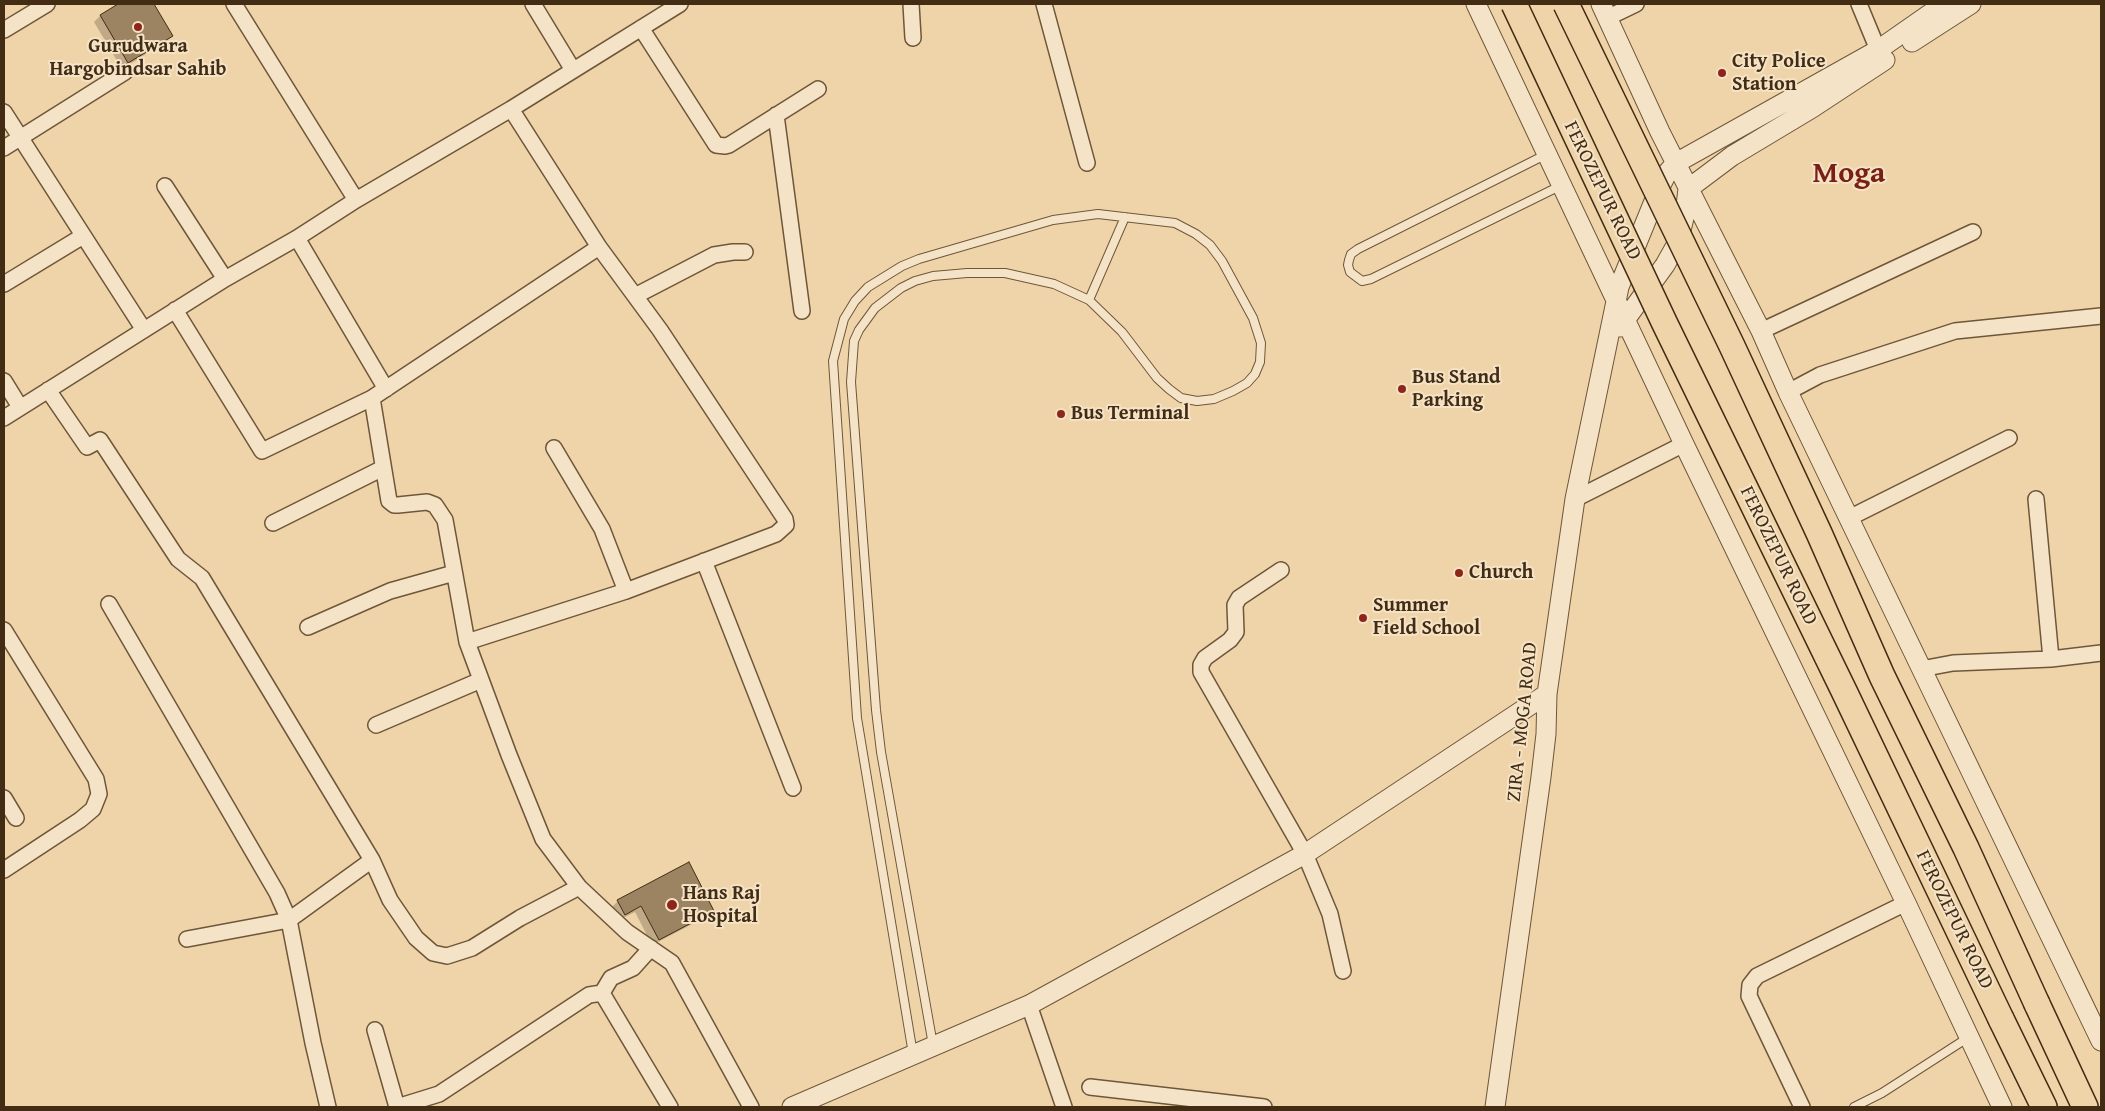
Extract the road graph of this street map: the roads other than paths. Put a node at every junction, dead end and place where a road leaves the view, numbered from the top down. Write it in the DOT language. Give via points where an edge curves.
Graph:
graph roads {
  1 [pos="46,4"];
  2 [pos="234,4"];
  3 [pos="533,4"];
  4 [pos="911,4"];
  5 [pos="1044,4"];
  6 [pos="1476,4"];
  7 [pos="1514,4"];
  8 [pos="1566,4"];
  9 [pos="1636,4"];
  10 [pos="1859,4"];
  11 [pos="1944,4"];
  12 [pos="1971,4"];
  13 [pos="671,6"];
  14 [pos="1604,11"];
  15 [pos="641,28"];
  16 [pos="4,30"];
  17 [pos="913,38"];
  18 [pos="1882,54"];
  19 [pos="573,70"];
  20 [pos="125,72"];
  21 [pos="818,89"];
  22 [pos="511,110"];
  23 [pos="4,112"];
  24 [pos="776,115"];
  25 [pos="20,138"];
  26 [pos="4,148"];
  27 [pos="1547,154"];
  28 [pos="1087,163"];
  29 [pos="1676,163"];
  30 [pos="1562,185"];
  31 [pos="165,186"];
  32 [pos="1688,189"];
  33 [pos="356,200"];
  34 [pos="1125,217"];
  35 [pos="1973,232"];
  36 [pos="83,236"];
  37 [pos="297,238"];
  38 [pos="599,247"];
  39 [pos="745,252"];
  40 [pos="225,279"];
  41 [pos="4,284"];
  42 [pos="635,296"];
  43 [pos="1616,297"];
  44 [pos="1089,300"];
  45 [pos="175,310"];
  46 [pos="802,311"];
  47 [pos="2101,316"];
  48 [pos="1625,320"];
  49 [pos="144,330"];
  50 [pos="1761,331"];
  51 [pos="1608,345"];
  52 [pos="4,381"];
  53 [pos="386,389"];
  54 [pos="48,390"];
  55 [pos="1788,392"];
  56 [pos="372,398"];
  57 [pos="20,408"];
  58 [pos="4,418"];
  59 [pos="2009,438"];
  60 [pos="1684,444"];
  61 [pos="554,448"];
  62 [pos="383,468"];
  63 [pos="1575,499"];
  64 [pos="2036,499"];
  65 [pos="1849,518"];
  66 [pos="273,523"];
  67 [pos="704,561"];
  68 [pos="1281,570"];
  69 [pos="454,573"];
  70 [pos="626,591"];
  71 [pos="109,604"];
  72 [pos="308,627"];
  73 [pos="4,630"];
  74 [pos="467,642"];
  75 [pos="2101,653"];
  76 [pos="2051,659"];
  77 [pos="1921,669"];
  78 [pos="481,680"];
  79 [pos="1547,694"];
  80 [pos="376,725"];
  81 [pos="793,788"];
  82 [pos="4,798"];
  83 [pos="16,818"];
  84 [pos="1305,854"];
  85 [pos="372,860"];
  86 [pos="4,870"];
  87 [pos="579,887"];
  88 [pos="1906,903"];
  89 [pos="288,920"];
  90 [pos="187,939"];
  91 [pos="651,948"];
  92 [pos="1343,971"];
  93 [pos="602,993"];
  94 [pos="1029,1006"];
  95 [pos="375,1030"];
  96 [pos="1969,1037"];
  97 [pos="2101,1041"];
  98 [pos="933,1045"];
  99 [pos="913,1054"];
  100 [pos="1090,1087"];
  101 [pos="328,1107"];
  102 [pos="397,1107"];
  103 [pos="670,1107"];
  104 [pos="752,1107"];
  105 [pos="792,1107"];
  106 [pos="1064,1107"];
  107 [pos="1264,1107"];
  108 [pos="1495,1107"];
  109 [pos="1802,1107"];
  110 [pos="1854,1107"];
  111 [pos="2002,1107"];
  112 [pos="2044,1107"];
  113 [pos="2085,1107"];
  1 -- 16 [label="street"];
  2 -- 33 [label="street"];
  3 -- 19 [label="street"];
  4 -- 17 [label="street"];
  5 -- 28 [label="street"];
  6 -- 27 [label="street"];
  7 -- 112 [label="highway, FEROZEPUR ROAD, bridge" via="1669,333"];
  8 -- 113 [label="highway, FEROZEPUR ROAD, bridge" via="1732,346 1882,676 1966,848"];
  9 -- 14 [label="street"];
  10 -- 18 [label="street"];
  11 -- 18 [label="street"];
  12 -- 18 [label="street"];
  13 -- 15 [label="street"];
  14 -- 29 [label="street"];
  15 -- 19 [label="street"];
  15 -- 24 [label="street" via="716,145 729,145"];
  18 -- 29 [label="street"];
  18 -- 32 [label="street" via="1812,108 1732,156"];
  19 -- 22 [label="street"];
  20 -- 25 [label="street"];
  21 -- 24 [label="street"];
  22 -- 33 [label="street"];
  22 -- 38 [label="street"];
  23 -- 25 [label="street"];
  24 -- 46 [label="street"];
  25 -- 26 [label="street"];
  25 -- 36 [label="street"];
  27 -- 30 [label="street"];
  27 -- 30 [label="lane" via="1358,249 1351,254 1350,272 1362,281 1371,279"];
  29 -- 32 [label="street"];
  29 -- 43 [label="street, ZIRA - MOGA ROAD" via="1659,189"];
  30 -- 43 [label="street"];
  31 -- 40 [label="street"];
  32 -- 48 [label="street, ZIRA - MOGA ROAD" via="1678,242"];
  32 -- 50 [label="street"];
  33 -- 37 [label="street"];
  34 -- 44 [label="lane"];
  34 -- 44 [label="lane" via="1175,223 1210,245 1253,318 1261,343 1260,362 1255,374 1247,383 1214,399 1197,401 1181,398 1157,378 1122,332"];
  34 -- 99 [label="lane" via="1098,214 1053,220 902,266 868,287 844,319 837,341 833,361 857,718"];
  35 -- 50 [label="street"];
  36 -- 41 [label="street"];
  36 -- 49 [label="street"];
  37 -- 40 [label="street"];
  37 -- 53 [label="street"];
  38 -- 42 [label="street"];
  38 -- 53 [label="street"];
  39 -- 42 [label="street" via="714,255"];
  40 -- 45 [label="street"];
  42 -- 67 [label="street" via="786,525 776,534"];
  43 -- 48 [label="street"];
  43 -- 51 [label="street, ZIRA - MOGA ROAD"];
  44 -- 98 [label="lane" via="1054,284 1006,273 967,272 933,276 900,288 886,299 869,316 854,341 852,382 876,710"];
  45 -- 49 [label="street"];
  45 -- 56 [label="street" via="262,451"];
  47 -- 55 [label="street" via="1955,331 1820,375"];
  48 -- 51 [label="street, ZIRA - MOGA ROAD"];
  48 -- 60 [label="street"];
  49 -- 54 [label="street"];
  50 -- 55 [label="street"];
  51 -- 63 [label="street, ZIRA - MOGA ROAD"];
  52 -- 57 [label="street"];
  53 -- 56 [label="street"];
  54 -- 57 [label="street"];
  54 -- 85 [label="street" via="87,447 100,440 178,559 202,578"];
  55 -- 65 [label="street"];
  56 -- 62 [label="street"];
  57 -- 58 [label="street"];
  59 -- 65 [label="street"];
  60 -- 63 [label="street"];
  60 -- 88 [label="street"];
  61 -- 70 [label="street" via="602,529"];
  62 -- 66 [label="street"];
  62 -- 69 [label="street" via="387,495 394,505 427,502 435,504 441,511"];
  63 -- 79 [label="street, ZIRA - MOGA ROAD"];
  64 -- 76 [label="street"];
  65 -- 77 [label="street"];
  67 -- 70 [label="street"];
  67 -- 81 [label="street"];
  68 -- 84 [label="street" via="1234,604 1236,632 1205,658 1201,672"];
  69 -- 72 [label="street" via="390,591"];
  69 -- 74 [label="street"];
  70 -- 74 [label="street"];
  71 -- 89 [label="street" via="277,893"];
  73 -- 86 [label="street" via="96,779 99,794 93,809 87,814"];
  74 -- 78 [label="street"];
  75 -- 76 [label="street"];
  76 -- 77 [label="street" via="1953,663"];
  77 -- 97 [label="street"];
  78 -- 80 [label="street"];
  78 -- 87 [label="street" via="544,839"];
  79 -- 84 [label="street"];
  79 -- 108 [label="street, ZIRA - MOGA ROAD" via="1541,777"];
  82 -- 83 [label="street"];
  84 -- 92 [label="street" via="1330,914"];
  84 -- 94 [label="street"];
  85 -- 87 [label="street" via="390,900 416,938 433,953 447,956 472,948"];
  85 -- 89 [label="street"];
  87 -- 91 [label="street" via="628,932"];
  88 -- 96 [label="street"];
  88 -- 109 [label="street" via="1757,976 1750,985 1749,996"];
  89 -- 90 [label="street"];
  89 -- 101 [label="street"];
  91 -- 93 [label="street" via="633,968 611,978"];
  91 -- 104 [label="street" via="672,963"];
  93 -- 102 [label="street" via="589,995 439,1094"];
  93 -- 103 [label="street"];
  94 -- 98 [label="street"];
  94 -- 106 [label="street"];
  95 -- 102 [label="street"];
  96 -- 110 [label="lane" via="1882,1093"];
  96 -- 111 [label="street"];
  98 -- 99 [label="street"];
  99 -- 105 [label="street"];
  100 -- 107 [label="street"];
}
